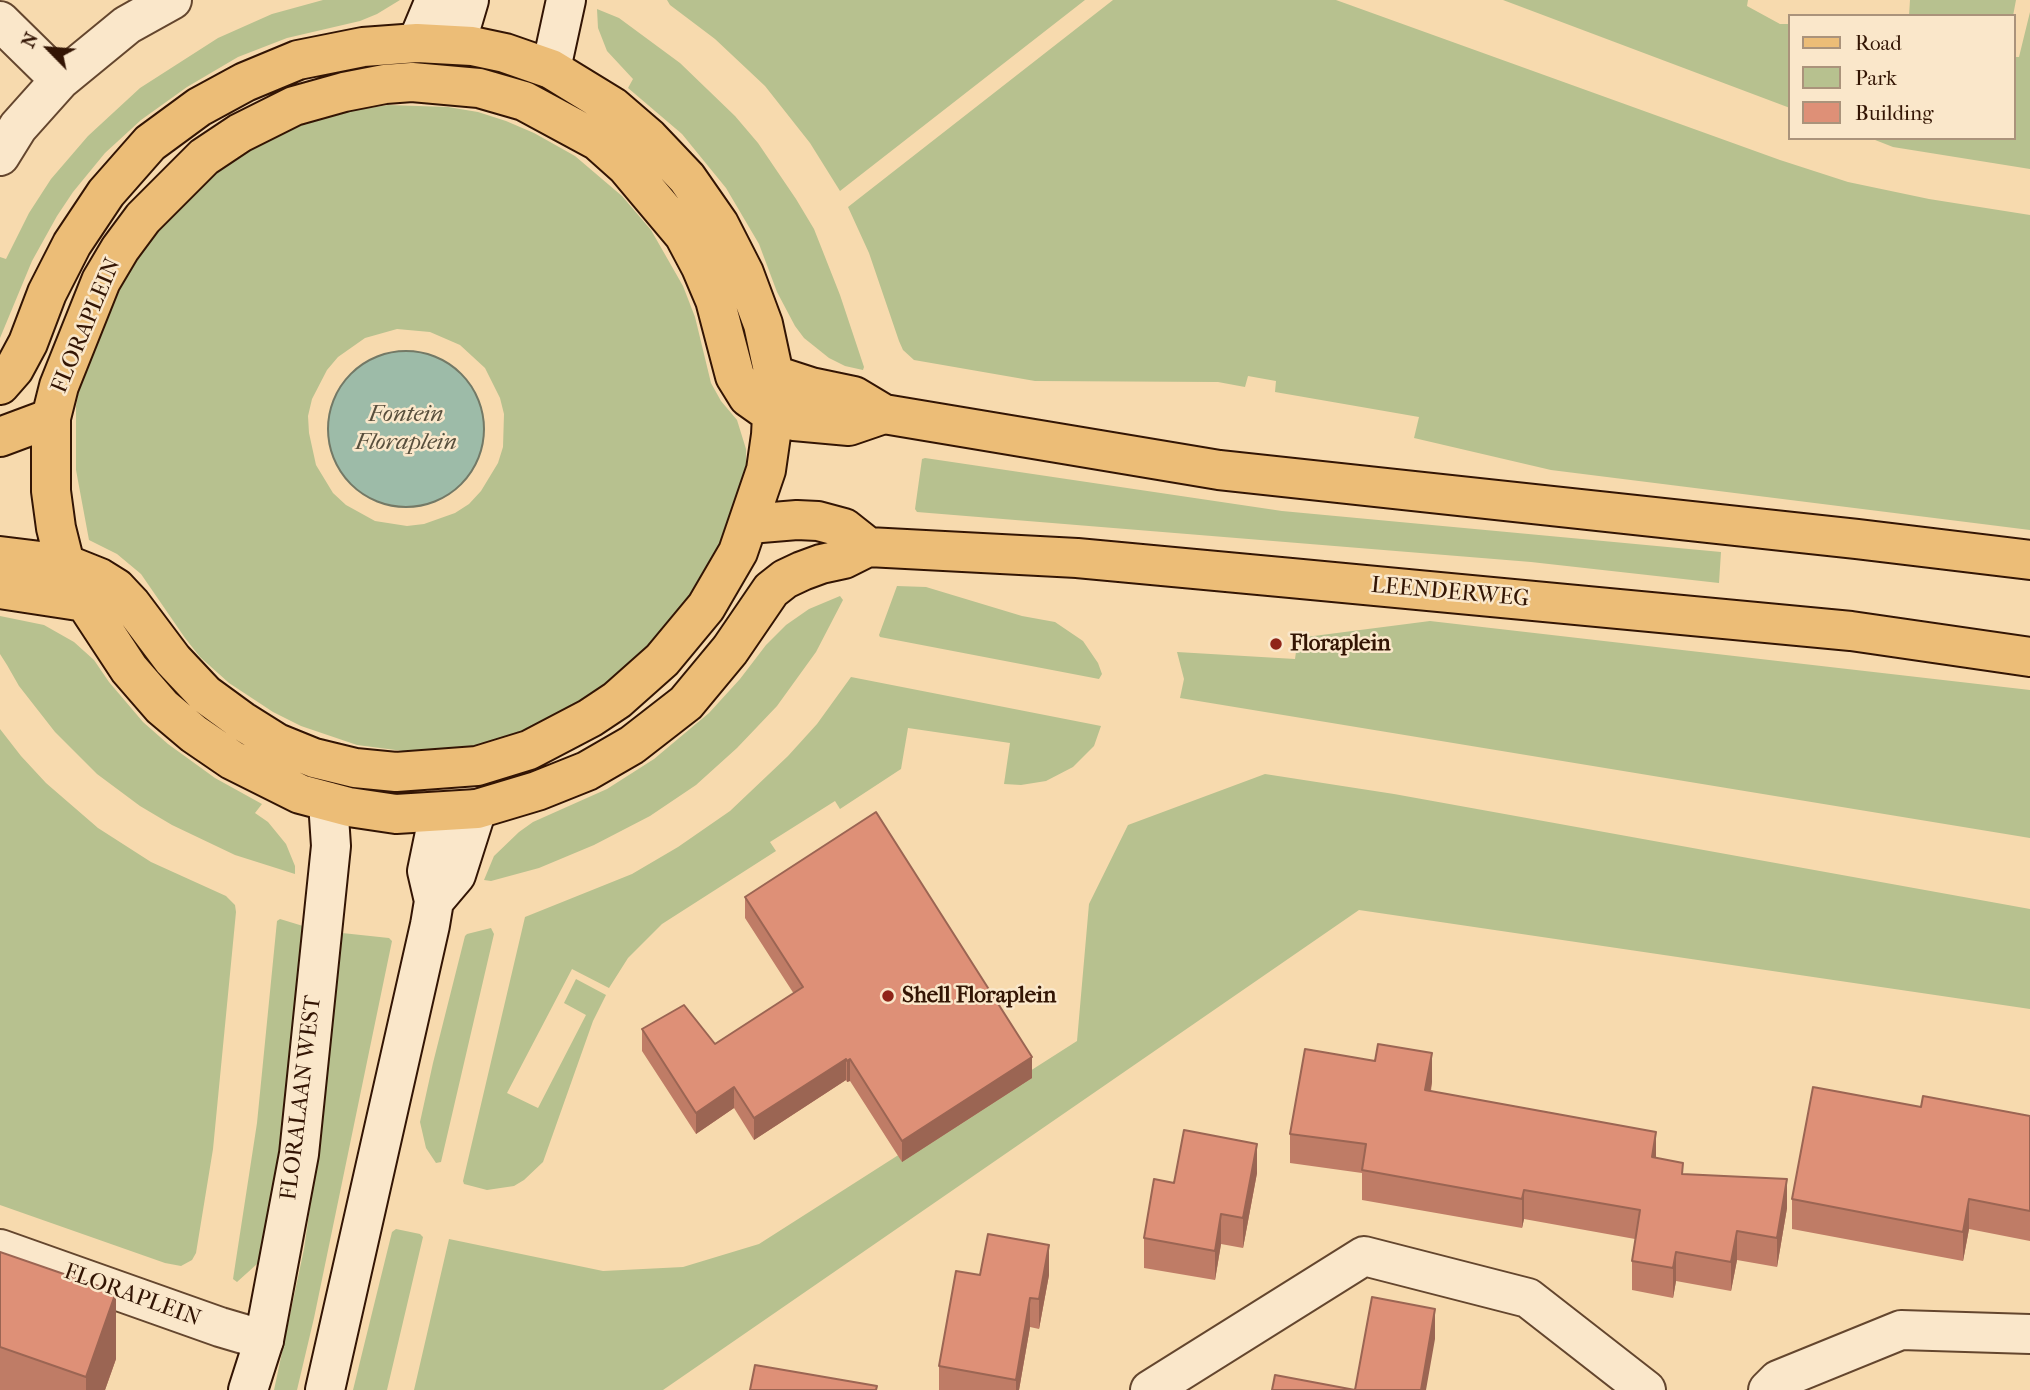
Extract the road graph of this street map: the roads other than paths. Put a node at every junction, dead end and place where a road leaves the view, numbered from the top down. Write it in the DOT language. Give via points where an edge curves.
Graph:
graph roads {
  1 [pos="172,0"];
  2 [pos="435,0"];
  3 [pos="469,0"];
  4 [pos="566,0"];
  5 [pos="0,20"];
  6 [pos="417,43"];
  7 [pos="456,44"];
  8 [pos="551,69"];
  9 [pos="60,80"];
  10 [pos="435,83"];
  11 [pos="0,156"];
  12 [pos="774,375"];
  13 [pos="7,377"];
  14 [pos="772,414"];
  15 [pos="884,414"];
  16 [pos="51,418"];
  17 [pos="0,437"];
  18 [pos="749,524"];
  19 [pos="868,547"];
  20 [pos="0,556"];
  21 [pos="2030,560"];
  22 [pos="65,564"];
  23 [pos="0,589"];
  24 [pos="771,590"];
  25 [pos="85,602"];
  26 [pos="2030,657"];
  27 [pos="448,769"];
  28 [pos="328,802"];
  29 [pos="477,809"];
  30 [pos="439,813"];
  31 [pos="434,901"];
  32 [pos="0,1248"];
  33 [pos="2030,1334"];
  34 [pos="264,1340"];
  35 [pos="248,1390"];
  36 [pos="326,1390"];
  37 [pos="1150,1390"];
  38 [pos="1646,1390"];
  39 [pos="1768,1390"];
  1 -- 9 [label="main road" via="127,25"];
  2 -- 6 [label="main road"];
  3 -- 7 [label="main road"];
  4 -- 8 [label="main road"];
  5 -- 9 [label="main road"];
  6 -- 7 [label="main road, FLORAPLEIN"];
  6 -- 13 [label="main road, FLORAPLEIN" via="363,47 298,60 199,107 150,143 106,192 72,244 28,343"];
  7 -- 8 [label="main road, FLORAPLEIN" via="505,53"];
  7 -- 10 [label="main road"];
  8 -- 12 [label="main road, FLORAPLEIN" via="613,107 671,159 704,199 744,273 764,324"];
  9 -- 11 [label="main road" via="18,127"];
  10 -- 14 [label="main road, FLORAPLEIN" via="480,88 524,101 598,141 626,166 684,235 715,300 735,376 748,397"];
  10 -- 16 [label="main road, FLORAPLEIN" via="384,84 294,106 204,157 143,218 114,260 88,311"];
  12 -- 14 [label="main road, FLORAPLEIN"];
  12 -- 15 [label="main road" via="854,396"];
  14 -- 15 [label="main road" via="794,421 849,426"];
  14 -- 18 [label="main road, FLORAPLEIN" via="766,470"];
  15 -- 21 [label="main road" via="1219,470"];
  16 -- 17 [label="main road"];
  16 -- 22 [label="main road, FLORAPLEIN" via="51,491"];
  18 -- 19 [label="main road" via="818,521 844,528"];
  18 -- 27 [label="main road, FLORAPLEIN" via="706,607 662,660 617,700 528,750 478,766"];
  19 -- 24 [label="main road, LEENDERWEG" via="802,571"];
  19 -- 26 [label="main road, LEENDERWEG" via="1077,558 1496,597 1851,631"];
  20 -- 22 [label="main road"];
  22 -- 25 [label="main road, FLORAPLEIN"];
  22 -- 27 [label="main road, FLORAPLEIN" via="116,589 205,694 277,743 355,768 396,772"];
  23 -- 25 [label="main road"];
  24 -- 29 [label="main road, FLORAPLEIN" via="730,650 685,703 632,745 575,776"];
  25 -- 28 [label="main road, FLORAPLEIN" via="129,669 162,707 194,734 268,779"];
  27 -- 30 [label="main road"];
  28 -- 30 [label="main road, FLORAPLEIN" via="396,814"];
  28 -- 34 [label="main road, FLORALAAN WEST" via="331,846 299,1154"];
  29 -- 30 [label="main road, FLORAPLEIN"];
  29 -- 31 [label="main road" via="456,875"];
  30 -- 31 [label="main road" via="427,871"];
  31 -- 36 [label="main road"];
  32 -- 34 [label="main road, FLORAPLEIN"];
  33 -- 39 [label="main road" via="1901,1330 1777,1380"];
  34 -- 35 [label="main road, FLORALAAN WEST"];
  37 -- 38 [label="main road" via="1364,1256 1528,1298"];
}
